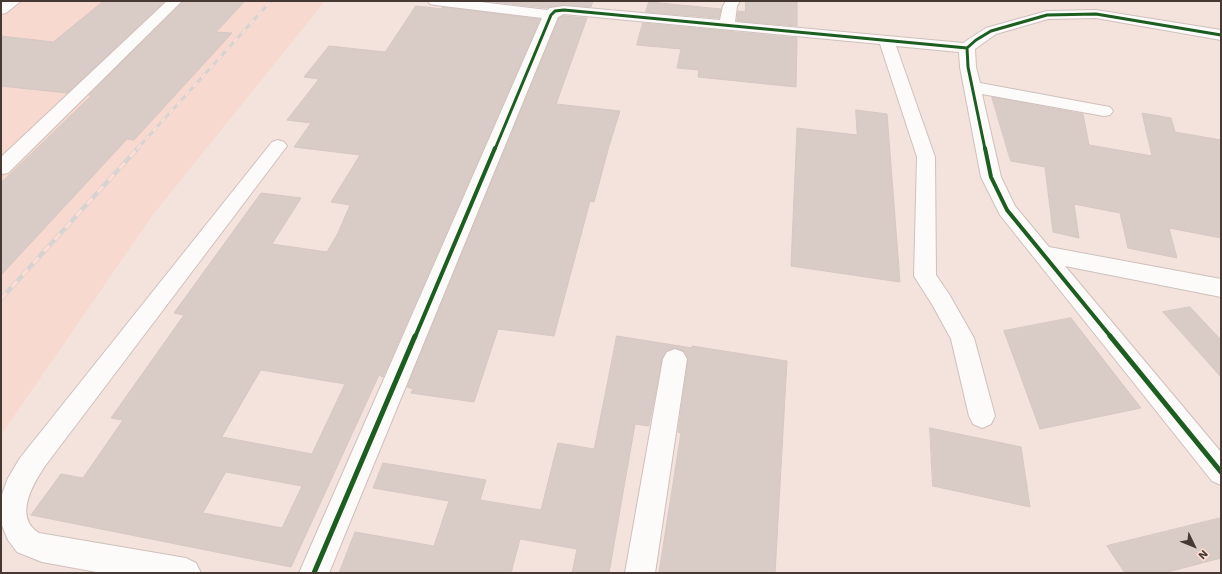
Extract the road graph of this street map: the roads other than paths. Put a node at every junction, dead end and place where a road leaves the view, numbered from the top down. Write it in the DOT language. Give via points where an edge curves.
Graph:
graph roads {
  1 [pos="14,1"];
  2 [pos="175,1"];
  3 [pos="435,1"];
  4 [pos="733,1"];
  5 [pos="1093,8"];
  6 [pos="1,10"];
  7 [pos="551,16"];
  8 [pos="727,25"];
  9 [pos="1221,35"];
  10 [pos="886,40"];
  11 [pos="967,48"];
  12 [pos="972,87"];
  13 [pos="1104,111"];
  14 [pos="278,146"];
  15 [pos="1,168"];
  16 [pos="1040,253"];
  17 [pos="1221,288"];
  18 [pos="676,359"];
  19 [pos="982,416"];
  20 [pos="1221,472"];
  21 [pos="186,573"];
  22 [pos="314,573"];
  23 [pos="640,573"];
  1 -- 6 [label="street"];
  2 -- 15 [label="street"];
  3 -- 7 [label="street"];
  4 -- 8 [label="street"];
  5 -- 9 [label="street"];
  5 -- 11 [label="street" via="1047,14 991,31"];
  7 -- 8 [label="street" via="564,10"];
  7 -- 22 [label="street"];
  8 -- 10 [label="street"];
  10 -- 11 [label="street"];
  10 -- 19 [label="street" via="926,157 925,276 962,338"];
  11 -- 12 [label="street"];
  12 -- 13 [label="street"];
  12 -- 16 [label="street" via="991,177 1007,210"];
  14 -- 21 [label="street" via="36,457 15,487 8,507 13,526 26,541 42,548"];
  16 -- 17 [label="street"];
  16 -- 20 [label="street"];
  18 -- 23 [label="street"];
}
